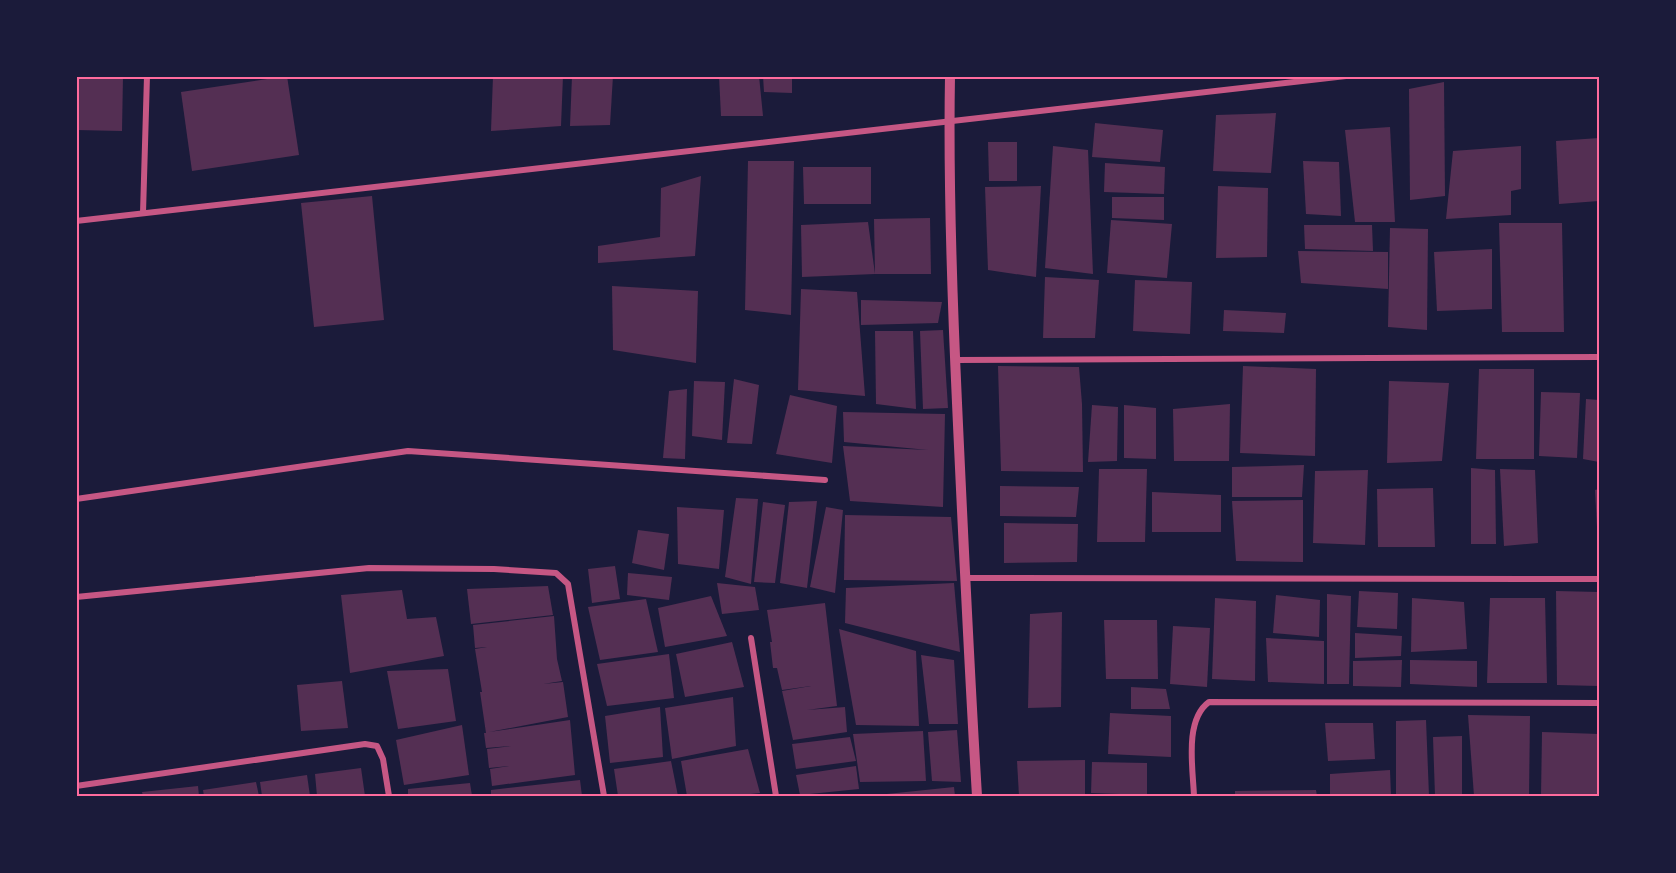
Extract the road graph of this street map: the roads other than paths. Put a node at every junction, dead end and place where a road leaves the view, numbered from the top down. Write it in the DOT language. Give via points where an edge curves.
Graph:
graph roads {
  1 [pos="147,76"];
  2 [pos="950,76"];
  3 [pos="1346,76"];
  4 [pos="949,123"];
  5 [pos="143,213"];
  6 [pos="76,221"];
  7 [pos="1599,357"];
  8 [pos="955,360"];
  9 [pos="825,480"];
  10 [pos="76,499"];
  11 [pos="964,578"];
  12 [pos="1599,579"];
  13 [pos="76,597"];
  14 [pos="751,638"];
  15 [pos="1599,703"];
  16 [pos="76,786"];
  17 [pos="389,796"];
  18 [pos="604,796"];
  19 [pos="776,796"];
  20 [pos="977,796"];
  21 [pos="1194,796"];
  1 -- 5 [label="street"];
  2 -- 4 [label="street"];
  3 -- 4 [label="street"];
  4 -- 5 [label="street"];
  4 -- 8 [label="street"];
  5 -- 6 [label="street"];
  7 -- 8 [label="street"];
  8 -- 11 [label="street"];
  9 -- 10 [label="street" via="408,451"];
  11 -- 12 [label="street"];
  11 -- 20 [label="street"];
  13 -- 18 [label="street" via="369,568 556,573 568,584"];
  14 -- 19 [label="street"];
  15 -- 21 [label="street" via="1209,702 1200,708 1192,730"];
  16 -- 17 [label="street" via="365,744 377,746"];
}
